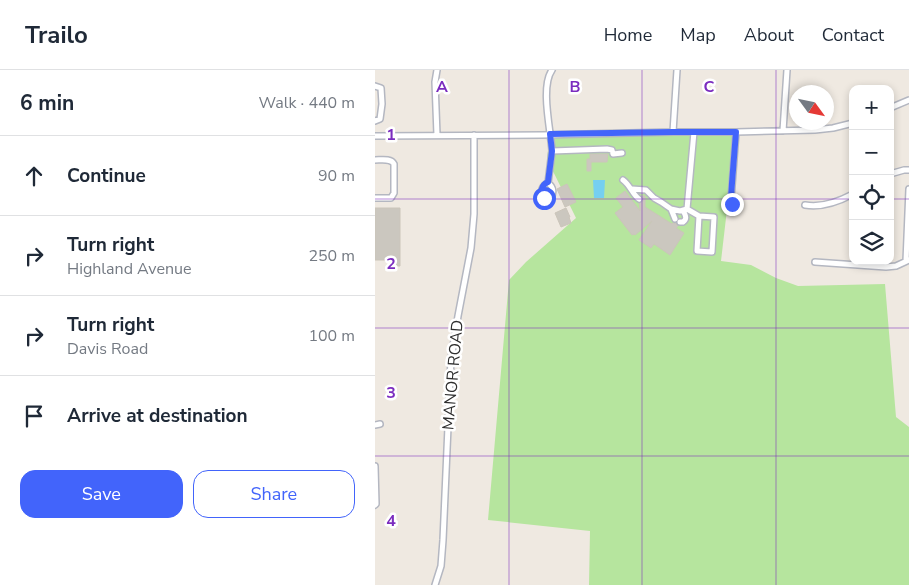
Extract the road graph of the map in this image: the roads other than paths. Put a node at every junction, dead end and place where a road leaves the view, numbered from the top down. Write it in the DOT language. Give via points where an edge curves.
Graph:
graph roads {
  1 [pos="437,70"];
  2 [pos="552,70"];
  3 [pos="677,70"];
  4 [pos="787,70"];
  5 [pos="375,86"];
  6 [pos="909,100"];
  7 [pos="894,106"];
  8 [pos="375,121"];
  9 [pos="849,124"];
  10 [pos="783,131"];
  11 [pos="673,132"];
  12 [pos="694,132"];
  13 [pos="736,132"];
  14 [pos="550,134"];
  15 [pos="437,135"];
  16 [pos="474,135"];
  17 [pos="375,136"];
  18 [pos="552,151"];
  19 [pos="622,153"];
  20 [pos="375,160"];
  21 [pos="909,170"];
  22 [pos="894,173"];
  23 [pos="623,180"];
  24 [pos="548,182"];
  25 [pos="632,189"];
  26 [pos="909,189"];
  27 [pos="849,196"];
  28 [pos="375,198"];
  29 [pos="654,198"];
  30 [pos="805,205"];
  31 [pos="909,207"];
  32 [pos="734,208"];
  33 [pos="671,209"];
  34 [pos="685,209"];
  35 [pos="699,216"];
  36 [pos="908,260"];
  37 [pos="815,262"];
  38 [pos="375,466"];
  39 [pos="375,506"];
  40 [pos="435,585"];
  1 -- 15 [label="street"];
  2 -- 14 [label="street" via="547,91"];
  3 -- 11 [label="street"];
  4 -- 10 [label="street"];
  5 -- 8 [label="street" via="381,88 382,104 380,119"];
  6 -- 7 [label="street"];
  9 -- 10 [label="street"];
  10 -- 13 [label="street"];
  11 -- 12 [label="street"];
  11 -- 14 [label="street"];
  12 -- 13 [label="street"];
  12 -- 34 [label="street"];
  13 -- 32 [label="street" via="731,199"];
  14 -- 16 [label="street"];
  14 -- 18 [label="street"];
  15 -- 16 [label="street"];
  15 -- 17 [label="street"];
  16 -- 40 [label="street, MANOR ROAD" via="474,214 451,359 443,540 441,566"];
  18 -- 19 [label="street" via="607,149 613,154"];
  18 -- 24 [label="street"];
  20 -- 28 [label="street" via="393,161 395,194 391,198"];
  21 -- 22 [label="street"];
  23 -- 25 [label="street"];
  25 -- 29 [label="street" via="646,190"];
  25 -- 29 [label="street" via="642,199"];
  26 -- 31 [label="street"];
  27 -- 30 [label="street" via="827,204"];
  29 -- 33 [label="street"];
  31 -- 36 [label="street"];
  33 -- 34 [label="street"];
  33 -- 34 [label="street" via="677,221 683,222 686,219"];
  34 -- 35 [label="street"];
  35 -- 35 [label="street" via="713,217 712,252 697,251"];
  36 -- 37 [label="street" via="886,267"];
  38 -- 39 [label="street"];
}
